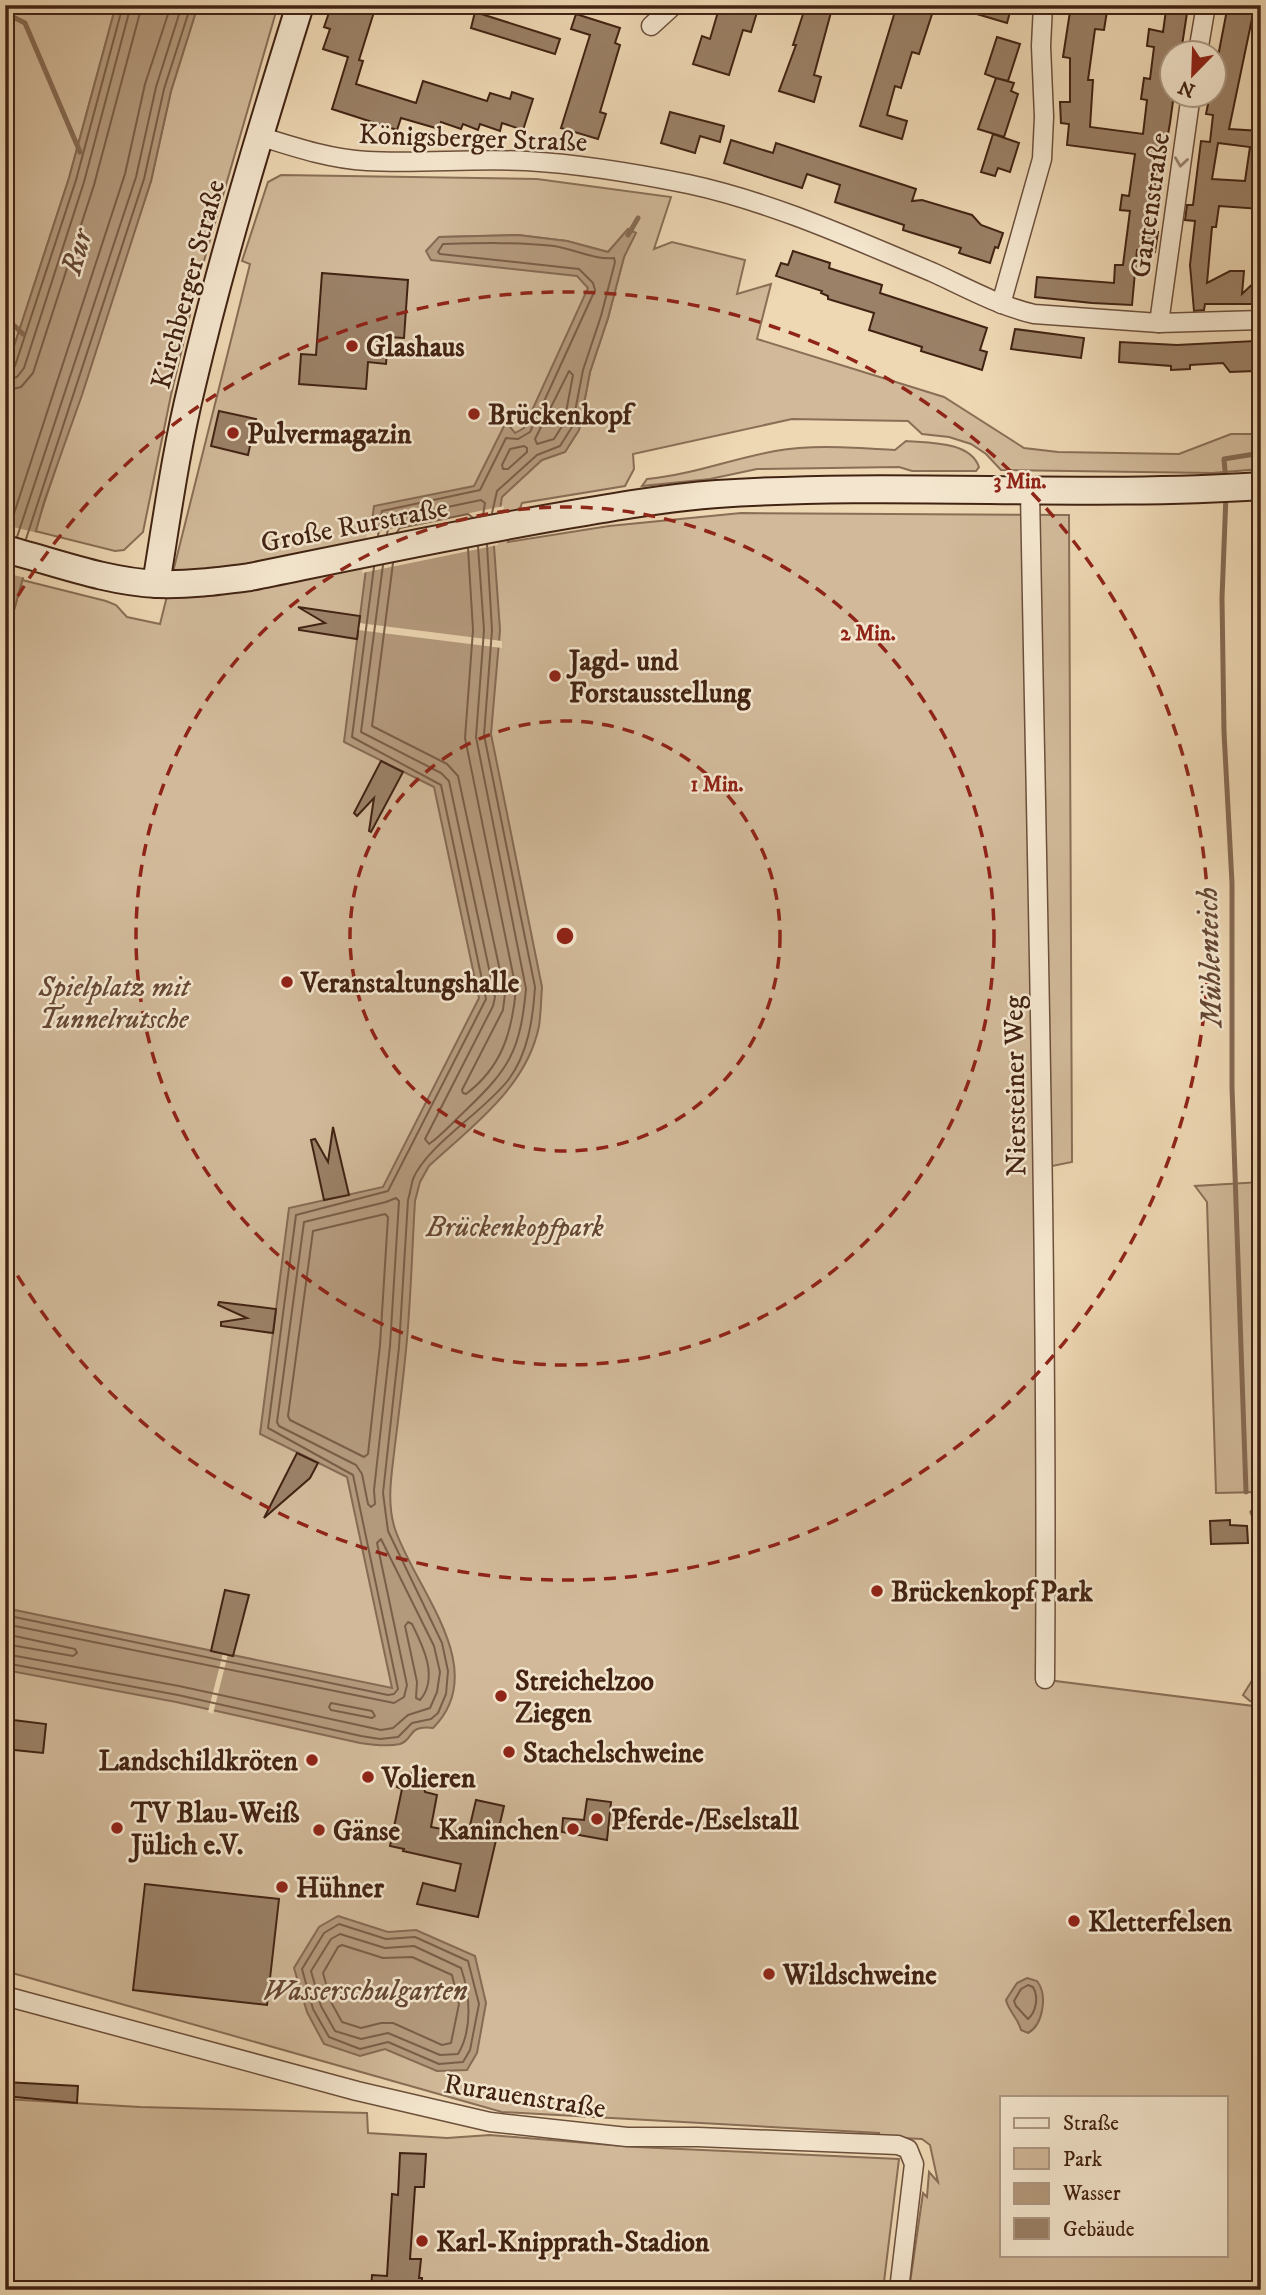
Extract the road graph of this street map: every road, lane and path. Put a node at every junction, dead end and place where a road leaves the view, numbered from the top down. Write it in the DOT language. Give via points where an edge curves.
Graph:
graph roads {
  1 [pos="300,5"];
  2 [pos="674,5"];
  3 [pos="1043,5"];
  4 [pos="1206,5"];
  5 [pos="651,26"];
  6 [pos="1200,38"];
  7 [pos="1189,108"];
  8 [pos="259,136"];
  9 [pos="1001,304"];
  10 [pos="1261,320"];
  11 [pos="1159,323"];
  12 [pos="1250,487"];
  13 [pos="1030,491"];
  14 [pos="5,550"];
  15 [pos="145,583"];
  16 [pos="1045,1679"];
  17 [pos="5,1997"];
  18 [pos="899,2290"];
  1 -- 8 [label="main road, Kirchberger Straße"];
  2 -- 5 [label="street"];
  3 -- 9 [label="street" via="1042,159"];
  4 -- 6 [label="street"];
  7 -- 11 [label="street, Gartenstraße, one-way"];
  8 -- 9 [label="street, Königsberger Straße" via="322,155 365,161 524,161 611,169 691,185 815,224"];
  8 -- 15 [label="main road, Kirchberger Straße" via="192,383"];
  9 -- 11 [label="street, Königsberger Straße" via="1034,314"];
  10 -- 11 [label="street, Königsberger Straße"];
  12 -- 13 [label="main road, Große Rurstraße"];
  13 -- 15 [label="main road, Große Rurstraße" via="852,489 716,494 528,521 250,577"];
  13 -- 16 [label="street, Niersteiner Weg" via="1045,1371"];
  14 -- 15 [label="main road, Große Rurstraße"];
  17 -- 18 [label="street, Rurauenstraße" via="490,2122 627,2137 898,2145 908,2149 915,2164"];
}
